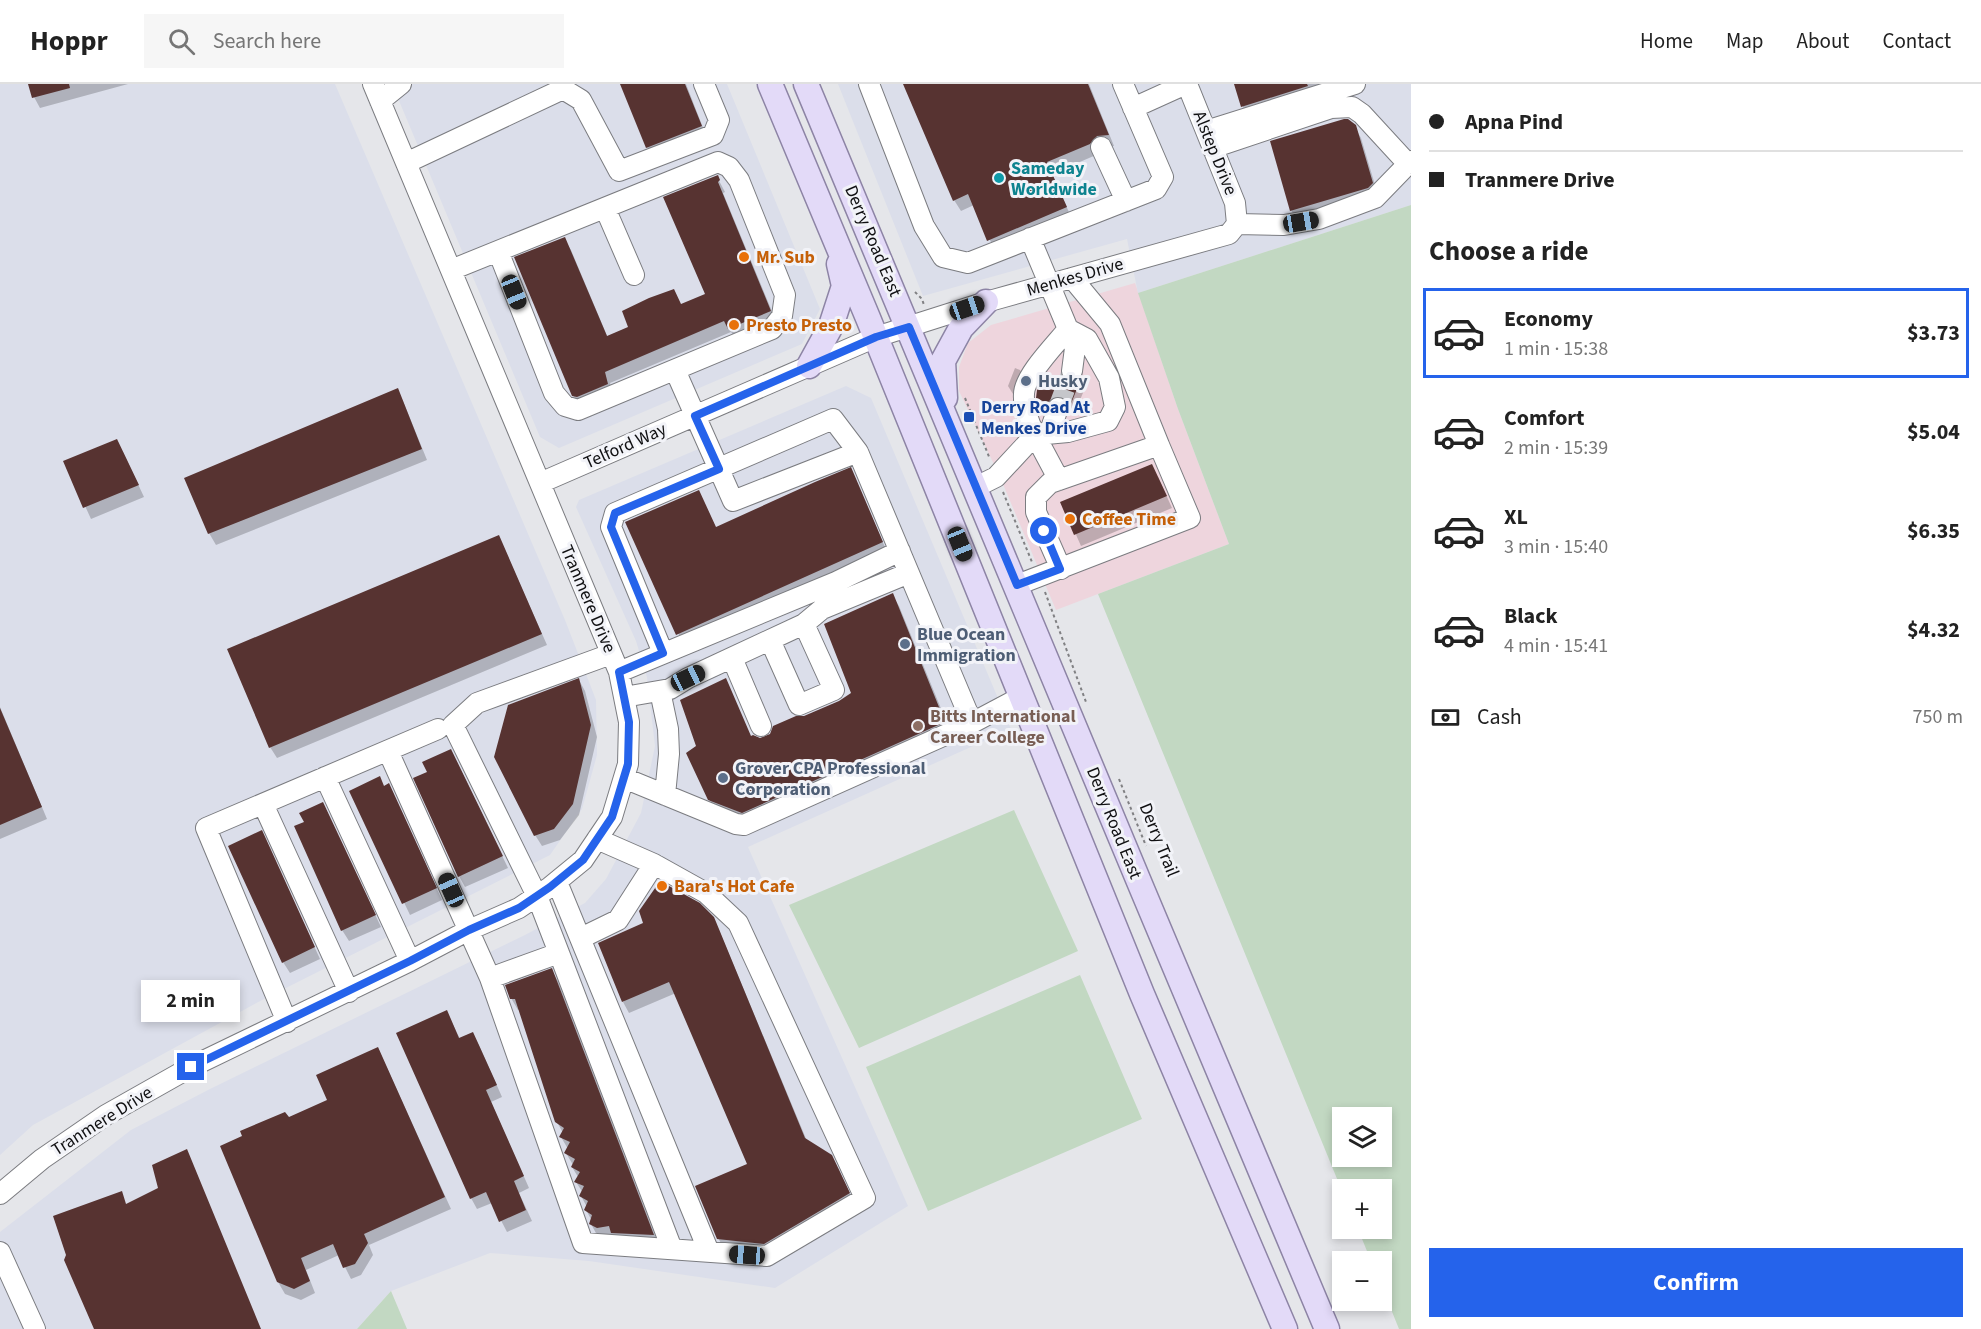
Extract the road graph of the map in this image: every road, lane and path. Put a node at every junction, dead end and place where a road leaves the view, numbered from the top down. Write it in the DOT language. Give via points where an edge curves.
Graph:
graph roads {
  1 [pos="401,84"];
  2 [pos="704,84"];
  3 [pos="770,84"];
  4 [pos="806,84"];
  5 [pos="869,84"];
  6 [pos="1123,84"];
  7 [pos="1186,84"];
  8 [pos="1355,84"];
  9 [pos="562,87"];
  10 [pos="376,92"];
  11 [pos="1133,108"];
  12 [pos="1209,139"];
  13 [pos="1101,147"];
  14 [pos="406,163"];
  15 [pos="1410,163"];
  16 [pos="1125,201"];
  17 [pos="605,208"];
  18 [pos="1237,224"];
  19 [pos="832,229"];
  20 [pos="1030,238"];
  21 [pos="498,251"];
  22 [pos="451,270"];
  23 [pos="634,275"];
  24 [pos="1072,278"];
  25 [pos="1049,284"];
  26 [pos="986,302"];
  27 [pos="909,327"];
  28 [pos="1068,329"];
  29 [pos="876,337"];
  30 [pos="808,366"];
  31 [pos="675,370"];
  32 [pos="1072,371"];
  33 [pos="963,391"];
  34 [pos="1058,408"];
  35 [pos="946,415"];
  36 [pos="695,416"];
  37 [pos="1042,434"];
  38 [pos="1159,445"];
  39 [pos="858,452"];
  40 [pos="719,469"];
  41 [pos="1059,480"];
  42 [pos="986,482"];
  43 [pos="540,483"];
  44 [pos="900,551"];
  45 [pos="1060,569"];
  46 [pos="909,573"];
  47 [pos="1028,581"];
  48 [pos="804,624"];
  49 [pos="770,640"];
  50 [pos="663,653"];
  51 [pos="732,658"];
  52 [pos="615,663"];
  53 [pos="660,691"];
  54 [pos="624,697"];
  55 [pos="1021,697"];
  56 [pos="1087,703"];
  57 [pos="972,723"];
  58 [pos="761,726"];
  59 [pos="438,729"];
  60 [pos="388,751"];
  61 [pos="325,777"];
  62 [pos="1118,777"];
  63 [pos="624,778"];
  64 [pos="665,795"];
  65 [pos="263,804"];
  66 [pos="597,839"];
  67 [pos="1149,852"];
  68 [pos="654,864"];
  69 [pos="557,882"];
  70 [pos="537,896"];
  71 [pos="469,930"];
  72 [pos="580,938"];
  73 [pos="559,953"];
  74 [pos="410,961"];
  75 [pos="490,978"];
  76 [pos="1178,978"];
  77 [pos="349,992"];
  78 [pos="1142,994"];
  79 [pos="287,1022"];
  80 [pos="0,1194"];
  81 [pos="672,1249"];
  82 [pos="0,1252"];
  83 [pos="709,1252"];
  84 [pos="36,1329"];
  85 [pos="1285,1329"];
  86 [pos="1327,1329"];
  1 -- 10 [label="street"];
  2 -- 9 [label="street" via="719,120 713,135 619,171 581,100"];
  3 -- 19 [label="main road, Derry Road East"];
  4 -- 27 [label="main road, Derry Road East"];
  5 -- 20 [label="street" via="924,226 943,257 968,263"];
  6 -- 11 [label="street"];
  7 -- 11 [label="street"];
  7 -- 12 [label="street, Alstep Drive"];
  8 -- 12 [label="street"];
  9 -- 14 [label="street"];
  10 -- 14 [label="street, Tranmere Drive"];
  11 -- 16 [label="street" via="1163,177 1156,189"];
  12 -- 15 [label="street" via="1332,108 1352,107"];
  12 -- 18 [label="street, Alstep Drive" via="1234,203"];
  13 -- 16 [label="street"];
  14 -- 22 [label="street, Tranmere Drive"];
  15 -- 18 [label="street" via="1375,198 1319,219 1284,225"];
  16 -- 20 [label="street"];
  17 -- 21 [label="street"];
  17 -- 23 [label="street"];
  17 -- 31 [label="street" via="718,162 729,167 739,180 785,295 782,316 772,329"];
  18 -- 24 [label="street, Menkes Drive" via="1229,234"];
  19 -- 29 [label="main road, Derry Road East"];
  19 -- 30 [label="main road" via="844,286 831,326"];
  20 -- 25 [label="street"];
  21 -- 22 [label="street"];
  21 -- 31 [label="street" via="554,393 565,406 578,410"];
  22 -- 43 [label="street, Tranmere Drive"];
  24 -- 25 [label="street, Menkes Drive"];
  24 -- 38 [label="street" via="1110,324"];
  25 -- 26 [label="street, Menkes Drive"];
  25 -- 28 [label="street"];
  26 -- 27 [label="street, Menkes Drive"];
  26 -- 35 [label="main road" via="961,328 943,361"];
  27 -- 29 [label="street, Telford Way"];
  27 -- 35 [label="main road, Derry Road East"];
  28 -- 32 [label="street" via="1075,348"];
  28 -- 37 [label="street" via="1032,373 1023,393 1029,422"];
  28 -- 37 [label="street" via="1087,339 1109,378 1115,406 1108,421 1068,432"];
  29 -- 30 [label="street, Telford Way"];
  29 -- 55 [label="main road, Derry Road East"];
  30 -- 36 [label="street, Telford Way"];
  31 -- 36 [label="street"];
  33 -- 42 [label="path"];
  34 -- 37 [label="street"];
  35 -- 42 [label="main road, Derry Road East"];
  36 -- 40 [label="street"];
  36 -- 43 [label="street, Telford Way"];
  37 -- 41 [label="street"];
  37 -- 42 [label="street"];
  38 -- 41 [label="street"];
  38 -- 45 [label="street" via="1190,518"];
  39 -- 40 [label="street" via="833,419"];
  39 -- 40 [label="street" via="733,501"];
  39 -- 44 [label="street"];
  40 -- 50 [label="street" via="615,513 611,527"];
  41 -- 45 [label="street" via="1036,497 1036,512"];
  42 -- 47 [label="main road, Derry Road East"];
  42 -- 47 [label="path"];
  43 -- 52 [label="street, Tranmere Drive"];
  44 -- 46 [label="street"];
  44 -- 50 [label="street" via="836,582"];
  45 -- 47 [label="street"];
  46 -- 48 [label="street" via="822,609"];
  46 -- 57 [label="street"];
  47 -- 56 [label="path" via="1056,619"];
  47 -- 76 [label="main road, Derry Road East"];
  48 -- 49 [label="street"];
  48 -- 49 [label="street" via="834,690 799,705"];
  49 -- 51 [label="street"];
  50 -- 52 [label="street"];
  51 -- 53 [label="street"];
  51 -- 58 [label="street"];
  52 -- 54 [label="street, Tranmere Drive"];
  52 -- 70 [label="street" via="477,703 453,725"];
  53 -- 54 [label="street"];
  53 -- 64 [label="street" via="668,729"];
  54 -- 63 [label="street, Tranmere Drive" via="629,722"];
  55 -- 57 [label="street"];
  55 -- 78 [label="main road, Derry Road East"];
  57 -- 64 [label="street" via="744,825"];
  59 -- 60 [label="street"];
  60 -- 61 [label="street"];
  60 -- 71 [label="street"];
  61 -- 65 [label="street"];
  61 -- 74 [label="street"];
  62 -- 67 [label="path, Derry Trail"];
  63 -- 64 [label="street"];
  63 -- 66 [label="street, Tranmere Drive" via="612,817"];
  65 -- 77 [label="street"];
  65 -- 79 [label="street" via="206,828"];
  66 -- 68 [label="street"];
  66 -- 69 [label="street, Tranmere Drive" via="583,860"];
  68 -- 72 [label="street" via="618,920"];
  68 -- 83 [label="street" via="706,893 738,923 865,1198 767,1256"];
  69 -- 70 [label="street, Tranmere Drive"];
  69 -- 72 [label="street"];
  70 -- 71 [label="street, Tranmere Drive"];
  70 -- 73 [label="street"];
  71 -- 74 [label="street, Tranmere Drive"];
  71 -- 75 [label="street"];
  72 -- 83 [label="street"];
  73 -- 75 [label="street"];
  73 -- 81 [label="street"];
  74 -- 77 [label="street, Tranmere Drive"];
  75 -- 81 [label="street" via="583,1243"];
  76 -- 78 [label="main road"];
  76 -- 86 [label="main road, Derry Road East"];
  77 -- 79 [label="street, Tranmere Drive"];
  78 -- 85 [label="main road, Derry Road East"];
  79 -- 80 [label="street, Tranmere Drive" via="191,1067 106,1115"];
  81 -- 83 [label="street"];
  82 -- 84 [label="street"];
}
